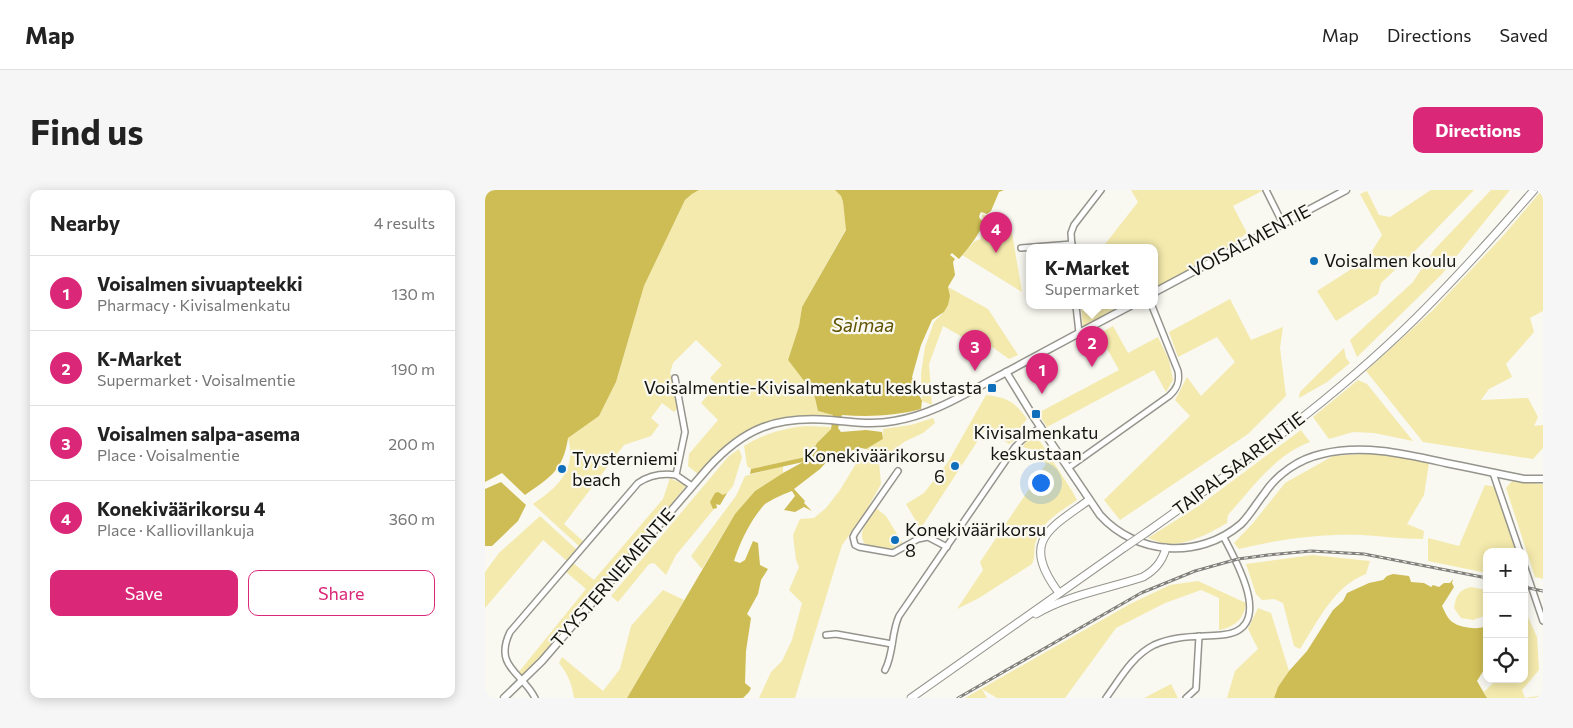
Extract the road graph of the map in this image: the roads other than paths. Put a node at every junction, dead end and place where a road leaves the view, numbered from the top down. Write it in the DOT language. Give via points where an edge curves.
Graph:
graph roads {
  1 [pos="1101,190"];
  2 [pos="1266,190"];
  3 [pos="1346,190"];
  4 [pos="1533,190"];
  5 [pos="1283,224"];
  6 [pos="1072,244"];
  7 [pos="1021,248"];
  8 [pos="1026,248"];
  9 [pos="1158,290"];
  10 [pos="1076,309"];
  11 [pos="1124,309"];
  12 [pos="1152,309"];
  13 [pos="1079,333"];
  14 [pos="1006,372"];
  15 [pos="675,378"];
  16 [pos="1041,427"];
  17 [pos="1068,468"];
  18 [pos="898,471"];
  19 [pos="1493,473"];
  20 [pos="676,475"];
  21 [pos="1543,479"];
  22 [pos="692,486"];
  23 [pos="1089,500"];
  24 [pos="1223,536"];
  25 [pos="947,547"];
  26 [pos="1166,548"];
  27 [pos="1519,548"];
  28 [pos="1528,577"];
  29 [pos="1059,593"];
  30 [pos="1537,603"];
  31 [pos="1543,608"];
  32 [pos="1543,621"];
  33 [pos="826,635"];
  34 [pos="1199,636"];
  35 [pos="990,641"];
  36 [pos="892,644"];
  37 [pos="885,670"];
  38 [pos="523,682"];
  39 [pos="504,698"];
  40 [pos="535,698"];
  41 [pos="911,698"];
  42 [pos="1106,698"];
  43 [pos="1186,698"];
  1 -- 6 [label="street" via="1074,225"];
  2 -- 5 [label="street"];
  3 -- 5 [label="street, VOISALMENTIE"];
  4 -- 29 [label="main road, TAIPALSAARENTIE, bridge" via="1416,318 1317,406 1258,452"];
  5 -- 9 [label="street, VOISALMENTIE"];
  7 -- 8 [label="street"];
  10 -- 13 [label="street"];
  11 -- 13 [label="street"];
  12 -- 17 [label="street" via="1178,371 1177,388"];
  13 -- 14 [label="street"];
  14 -- 16 [label="street"];
  14 -- 22 [label="street, TYYSTERNIEMENTIE" via="937,409 911,418 885,423 791,420 767,426 739,438"];
  15 -- 20 [label="street" via="685,426"];
  16 -- 17 [label="street"];
  16 -- 25 [label="street" via="1015,447"];
  17 -- 23 [label="street"];
  18 -- 25 [label="street" via="855,533 855,544 893,553 928,537"];
  19 -- 21 [label="street"];
  19 -- 24 [label="street" via="1381,450 1319,454 1281,474 1241,524"];
  19 -- 27 [label="street"];
  20 -- 22 [label="street"];
  20 -- 38 [label="street" via="649,476 638,483 510,632 505,652 512,670"];
  22 -- 38 [label="street, TYYSTERNIEMENTIE"];
  23 -- 26 [label="street" via="1106,521 1127,536"];
  23 -- 29 [label="main road" via="1051,528 1043,542 1044,569"];
  24 -- 26 [label="street" via="1198,546"];
  24 -- 34 [label="street" via="1244,581 1250,611 1243,626 1231,633"];
  25 -- 36 [label="street" via="899,616"];
  26 -- 35 [label="main road" via="1159,564 1150,573 1054,605"];
  28 -- 30 [label="street"];
  29 -- 35 [label="main road, TAIPALSAARENTIE"];
  30 -- 31 [label="street"];
  30 -- 32 [label="street"];
  33 -- 36 [label="street"];
  34 -- 42 [label="street" via="1167,640 1140,654"];
  34 -- 43 [label="street" via="1196,689"];
  35 -- 41 [label="main road, TAIPALSAARENTIE"];
  36 -- 37 [label="street"];
  38 -- 39 [label="street, TYYSTERNIEMENTIE"];
  38 -- 40 [label="street"];
}
